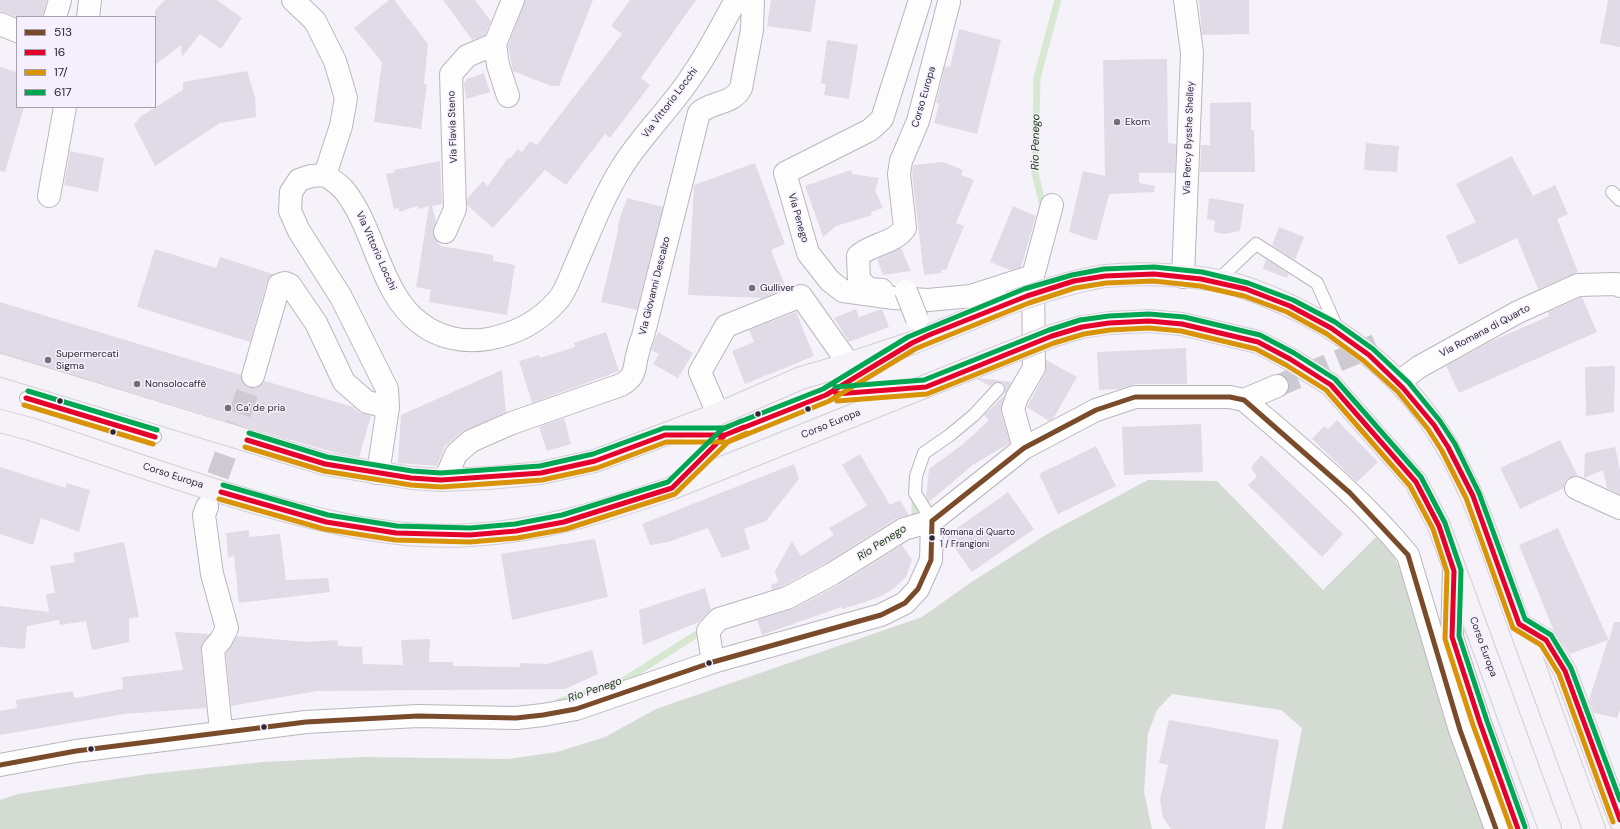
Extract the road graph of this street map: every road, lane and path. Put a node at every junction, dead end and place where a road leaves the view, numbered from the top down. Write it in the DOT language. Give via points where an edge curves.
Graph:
graph roads {
  1 [pos="60,0"];
  2 [pos="293,0"];
  3 [pos="513,0"];
  4 [pos="736,0"];
  5 [pos="753,0"];
  6 [pos="920,0"];
  7 [pos="1185,0"];
  8 [pos="949,2"];
  9 [pos="55,16"];
  10 [pos="0,24"];
  11 [pos="16,31"];
  12 [pos="494,44"];
  13 [pos="508,96"];
  14 [pos="65,108"];
  15 [pos="325,175"];
  16 [pos="50,196"];
  17 [pos="1052,204"];
  18 [pos="445,232"];
  19 [pos="1183,277"];
  20 [pos="1042,282"];
  21 [pos="1216,282"];
  22 [pos="1620,286"];
  23 [pos="1338,331"];
  24 [pos="918,333"];
  25 [pos="849,364"];
  26 [pos="0,365"];
  27 [pos="253,376"];
  28 [pos="1399,382"];
  29 [pos="926,386"];
  30 [pos="1276,386"];
  31 [pos="998,389"];
  32 [pos="826,395"];
  33 [pos="26,398"];
  34 [pos="1244,400"];
  35 [pos="388,406"];
  36 [pos="718,414"];
  37 [pos="0,421"];
  38 [pos="665,435"];
  39 [pos="726,435"];
  40 [pos="155,437"];
  41 [pos="1024,448"];
  42 [pos="376,474"];
  43 [pos="441,480"];
  44 [pos="672,488"];
  45 [pos="1576,488"];
  46 [pos="1620,508"];
  47 [pos="205,511"];
  48 [pos="932,521"];
  49 [pos="1454,571"];
  50 [pos="1519,624"];
  51 [pos="713,662"];
  52 [pos="221,731"];
  53 [pos="0,765"];
  54 [pos="1620,820"];
  55 [pos="1496,829"];
  56 [pos="1518,829"];
  57 [pos="1550,829"];
  58 [pos="1594,829"];
  1 -- 9 [label="street"];
  2 -- 15 [label="street" via="315,21 335,61 346,98 341,126"];
  3 -- 12 [label="street"];
  4 -- 15 [label="street, Via Vittorio Locchi" via="691,78 623,166 600,205 560,299 523,328 501,337 478,341 455,340 420,323 407,311 390,284 357,208 343,188"];
  5 -- 43 [label="street, Via Giovanni Descalzo" via="752,30 741,88 737,96 699,113 637,353 636,369 630,380 512,423 471,441 456,454 448,473"];
  6 -- 20 [label="street, Via Penego" via="882,119 870,130 785,173 808,253 830,281 843,291 894,298 928,300 971,296"];
  7 -- 19 [label="street, Via Percy Bysshe Shelley" via="1192,53"];
  8 -- 24 [label="street, Corso Europa, bridge" via="918,121 901,161 899,174 905,228 895,238 862,252 857,261 860,280 869,289 906,292"];
  10 -- 11 [label="street"];
  12 -- 13 [label="street"];
  12 -- 18 [label="street, Via Flavia Steno" via="468,56 452,74 455,209"];
  14 -- 16 [label="street"];
  15 -- 35 [label="street" via="299,180 291,192 290,211 299,231 341,297 380,374 387,388"];
  17 -- 20 [label="street"];
  19 -- 20 [label="main road" via="1143,274"];
  19 -- 21 [label="main road"];
  20 -- 24 [label="main road, bridge" via="1009,303"];
  20 -- 41 [label="street" via="1034,368 1013,409"];
  21 -- 23 [label="main road" via="1239,286 1299,309"];
  21 -- 23 [label="lane" via="1256,244 1317,282"];
  22 -- 28 [label="street, Via Romana di Quarto" via="1578,285 1518,312 1419,367"];
  23 -- 28 [label="main road"];
  24 -- 25 [label="main road"];
  24 -- 32 [label="lane"];
  25 -- 36 [label="main road" via="801,378"];
  25 -- 36 [label="street" via="801,296 726,326 700,372"];
  26 -- 42 [label="main road" via="325,464"];
  27 -- 35 [label="street" via="279,285 285,283 290,285 316,323 344,382 367,402"];
  28 -- 50 [label="main road" via="1434,426 1456,462 1480,514"];
  29 -- 32 [label="lane"];
  29 -- 44 [label="main road, Corso Europa"];
  29 -- 49 [label="main road, Corso Europa, bridge" via="1052,336 1109,323 1149,321 1182,324 1258,342 1330,385 1416,482 1439,526"];
  30 -- 34 [label="street"];
  31 -- 48 [label="lane" via="974,415 924,453 916,476 915,493"];
  32 -- 39 [label="lane"];
  33 -- 40 [label="lane"];
  34 -- 41 [label="street" via="1230,397 1135,397 1096,410"];
  34 -- 55 [label="street" via="1330,474 1408,555 1460,730"];
  35 -- 42 [label="street"];
  36 -- 38 [label="main road"];
  37 -- 44 [label="main road, Corso Europa" via="228,494 326,522 396,533 470,535 516,530 564,522"];
  38 -- 39 [label="lane"];
  38 -- 43 [label="main road" via="595,461 567,468 514,477"];
  39 -- 44 [label="lane"];
  41 -- 48 [label="street"];
  42 -- 43 [label="main road"];
  45 -- 46 [label="street"];
  47 -- 52 [label="street" via="212,574 227,628 213,649"];
  48 -- 51 [label="street" via="904,529 832,574 787,598 719,619 708,631"];
  48 -- 51 [label="street" via="931,560 918,589 905,603 881,615"];
  49 -- 56 [label="street" via="1452,637"];
  49 -- 57 [label="main road, Corso Europa"];
  50 -- 54 [label="main road" via="1546,640 1565,672"];
  50 -- 58 [label="main road"];
  51 -- 52 [label="street" via="576,710 543,715 516,718 396,717 306,722"];
  52 -- 53 [label="street" via="76,751"];
}
